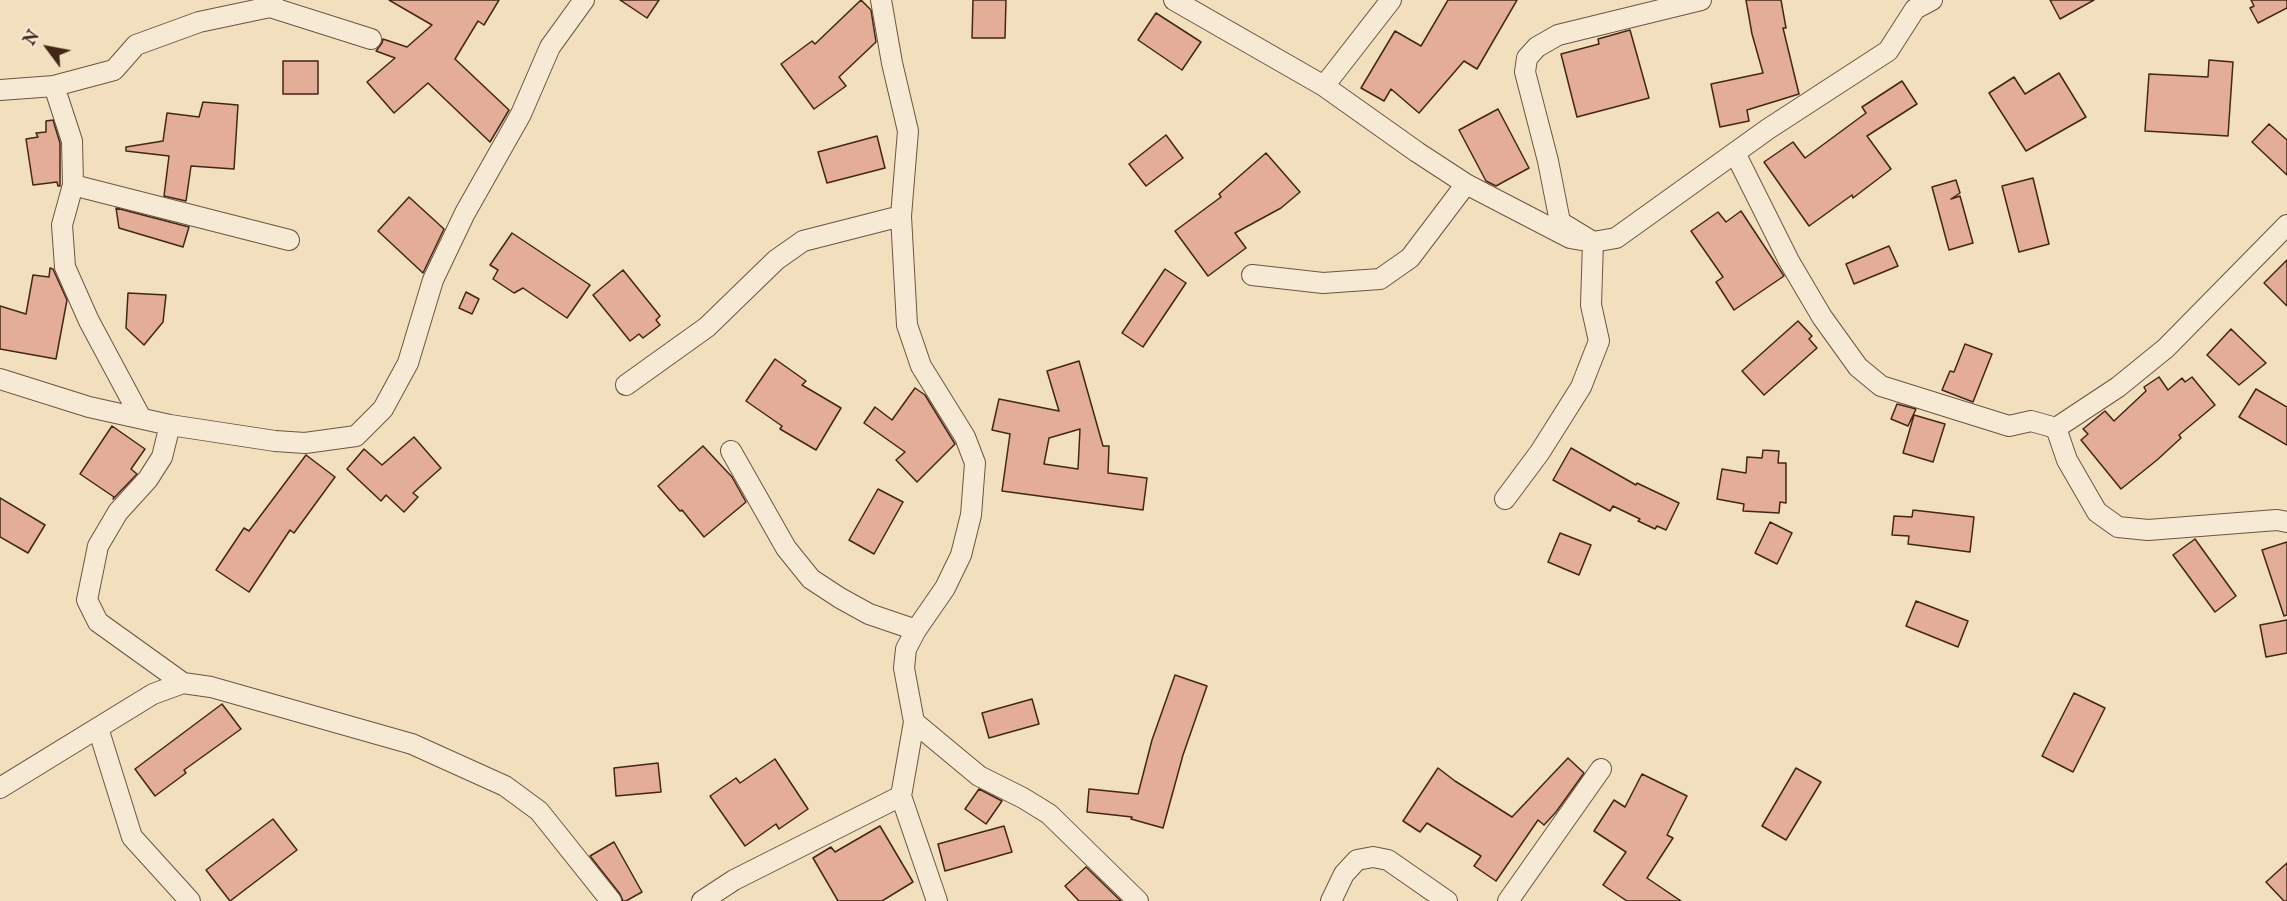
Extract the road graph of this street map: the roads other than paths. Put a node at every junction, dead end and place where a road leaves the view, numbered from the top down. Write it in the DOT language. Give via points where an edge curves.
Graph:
graph roads {
  1 [pos="584,0"];
  2 [pos="881,0"];
  3 [pos="1174,0"];
  4 [pos="1391,0"];
  5 [pos="1701,0"];
  6 [pos="1932,0"];
  7 [pos="272,4"];
  8 [pos="371,39"];
  9 [pos="54,86"];
  10 [pos="1324,86"];
  11 [pos="0,90"];
  12 [pos="1735,153"];
  13 [pos="1466,184"];
  14 [pos="73,185"];
  15 [pos="901,216"];
  16 [pos="2287,225"];
  17 [pos="289,240"];
  18 [pos="1593,242"];
  19 [pos="1252,275"];
  20 [pos="0,379"];
  21 [pos="626,385"];
  22 [pos="141,418"];
  23 [pos="170,424"];
  24 [pos="2056,428"];
  25 [pos="731,452"];
  26 [pos="1505,498"];
  27 [pos="2287,522"];
  28 [pos="916,630"];
  29 [pos="183,683"];
  30 [pos="914,722"];
  31 [pos="98,728"];
  32 [pos="1601,769"];
  33 [pos="0,788"];
  34 [pos="901,796"];
  35 [pos="190,901"];
  36 [pos="611,901"];
  37 [pos="702,901"];
  38 [pos="937,901"];
  39 [pos="1138,901"];
  40 [pos="1330,901"];
  41 [pos="1447,901"];
  42 [pos="1508,901"];
  1 -- 23 [label="street" via="550,47 521,114 465,213 433,280 408,363 383,409 356,436 305,444"];
  2 -- 15 [label="street" via="908,131"];
  3 -- 10 [label="street"];
  4 -- 10 [label="street"];
  5 -- 18 [label="street" via="1558,35 1527,58 1525,72 1560,222"];
  6 -- 12 [label="street" via="1915,9 1888,51"];
  7 -- 8 [label="street"];
  7 -- 9 [label="street" via="199,22 136,45 114,70"];
  9 -- 11 [label="street"];
  9 -- 14 [label="street" via="72,141"];
  10 -- 13 [label="street"];
  12 -- 18 [label="street" via="1616,238"];
  12 -- 24 [label="street" via="1789,261 1858,368 1881,386 2009,426 2031,421"];
  13 -- 18 [label="street" via="1570,238"];
  13 -- 19 [label="street" via="1410,258 1380,279 1323,283"];
  14 -- 17 [label="street"];
  14 -- 22 [label="street" via="63,225 65,267"];
  15 -- 21 [label="street" via="803,241 776,260 708,327"];
  15 -- 28 [label="street" via="907,325 921,366 965,437 975,464 971,515 961,555 945,588"];
  16 -- 24 [label="street" via="2166,348 2118,387"];
  18 -- 26 [label="street" via="1592,305 1599,341 1581,387"];
  20 -- 22 [label="street" via="89,407"];
  22 -- 23 [label="street"];
  23 -- 29 [label="street" via="162,457 118,512 98,546 87,600 98,622"];
  24 -- 27 [label="street" via="2067,460 2097,512 2118,527 2148,530"];
  25 -- 28 [label="street" via="786,548 811,579 869,614"];
  28 -- 30 [label="street" via="906,649 904,668"];
  29 -- 31 [label="street" via="153,694"];
  29 -- 36 [label="street" via="211,687 412,744 505,786 539,811"];
  30 -- 34 [label="street"];
  30 -- 39 [label="street" via="979,776 1049,814"];
  31 -- 33 [label="street"];
  31 -- 35 [label="street" via="132,837"];
  32 -- 42 [label="street"];
  34 -- 37 [label="street" via="734,880"];
  34 -- 38 [label="street"];
  40 -- 41 [label="street" via="1344,874 1357,860 1372,857 1388,860"];
}
